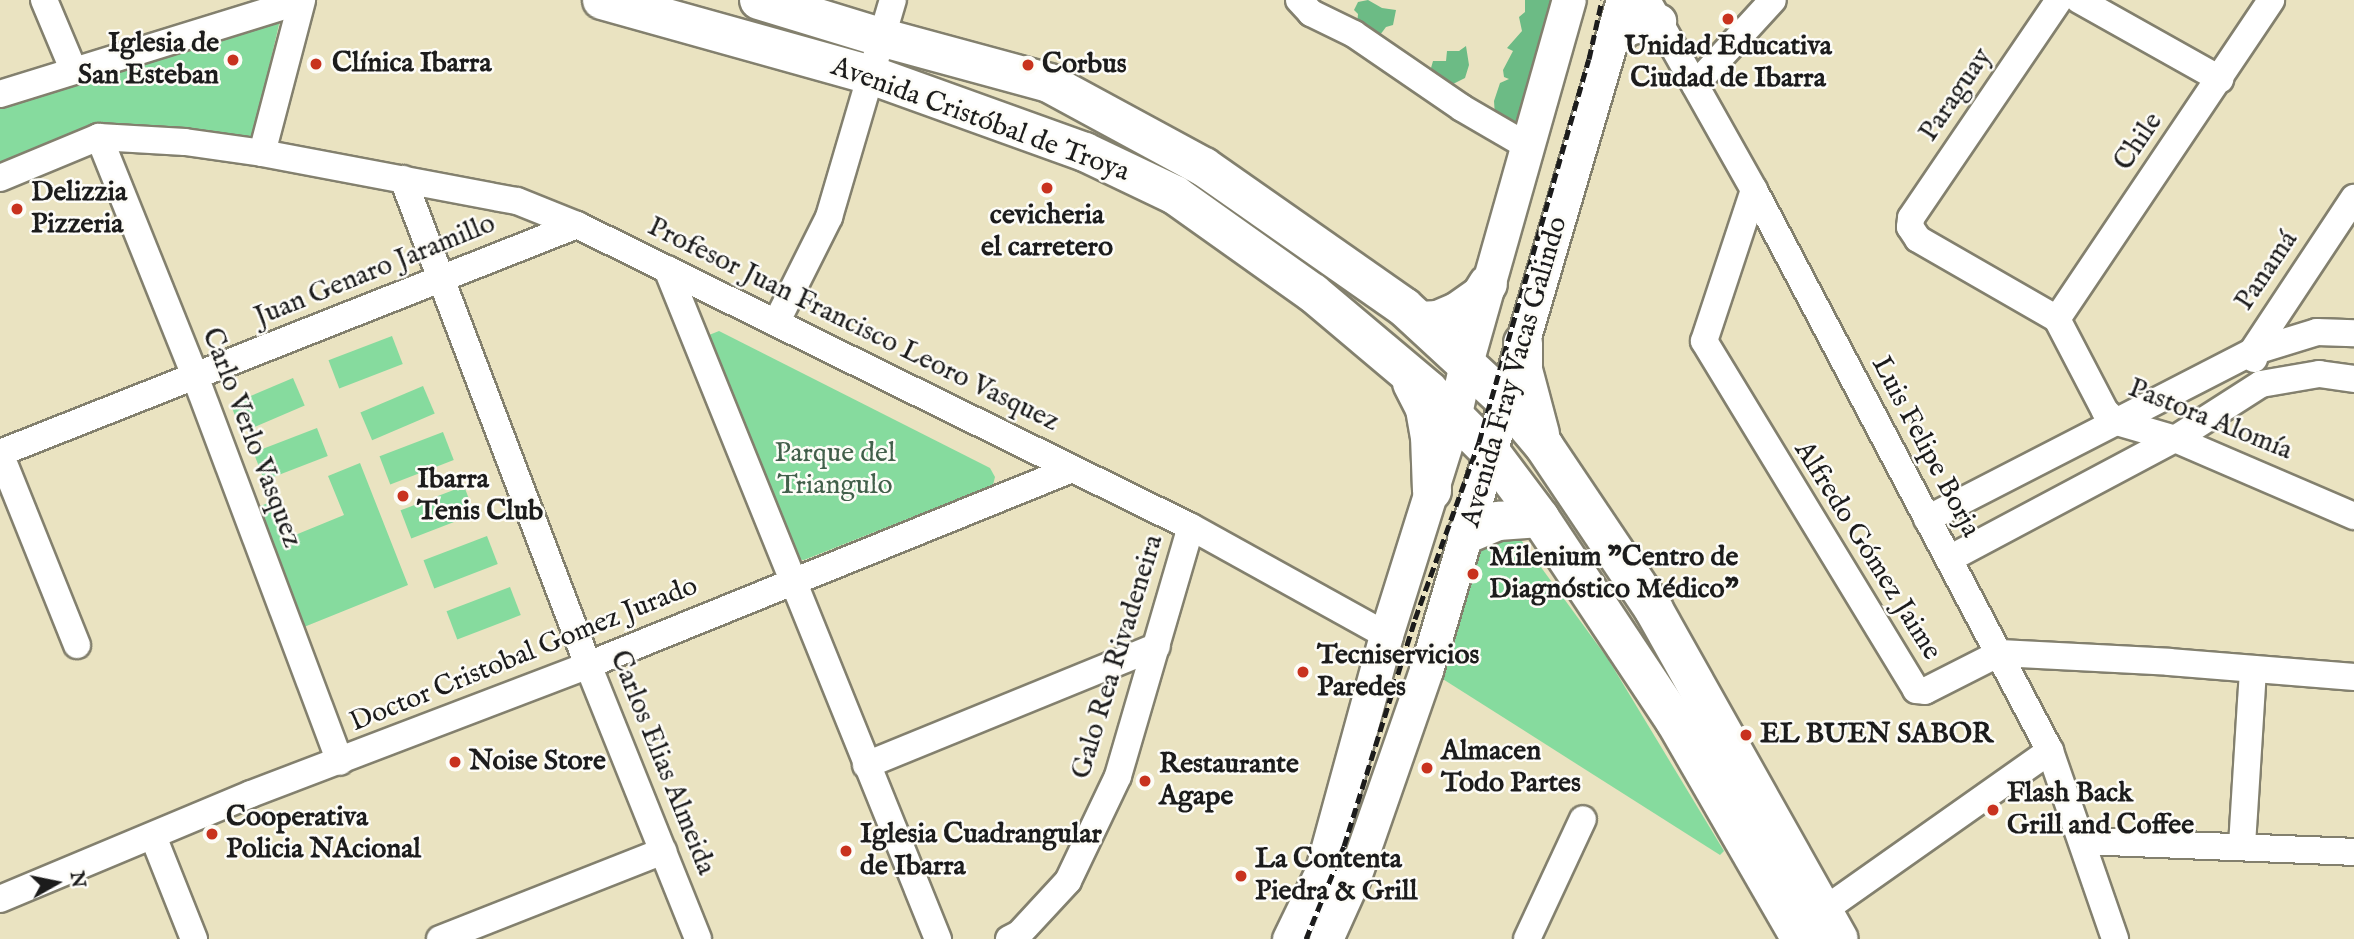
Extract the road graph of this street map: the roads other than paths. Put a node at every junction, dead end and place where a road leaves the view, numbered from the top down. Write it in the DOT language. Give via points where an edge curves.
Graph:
graph roads {
  1 [pos="44,0"];
  2 [pos="301,0"];
  3 [pos="602,0"];
  4 [pos="759,0"];
  5 [pos="892,0"];
  6 [pos="1300,0"];
  7 [pos="1569,0"];
  8 [pos="1623,0"];
  9 [pos="1773,0"];
  10 [pos="2059,0"];
  11 [pos="2079,0"];
  12 [pos="2271,0"];
  13 [pos="1653,11"];
  14 [pos="880,37"];
  15 [pos="1612,41"];
  16 [pos="73,69"];
  17 [pos="872,75"];
  18 [pos="2220,79"];
  19 [pos="1695,85"];
  20 [pos="0,94"];
  21 [pos="99,137"];
  22 [pos="1529,146"];
  23 [pos="262,153"];
  24 [pos="0,178"];
  25 [pos="403,179"];
  26 [pos="1754,190"];
  27 [pos="2354,198"];
  28 [pos="577,225"];
  29 [pos="667,269"];
  30 [pos="443,278"];
  31 [pos="1488,284"];
  32 [pos="2057,319"];
  33 [pos="1420,321"];
  34 [pos="776,323"];
  35 [pos="2354,333"];
  36 [pos="1523,343"];
  37 [pos="2252,352"];
  38 [pos="1466,363"];
  39 [pos="1406,372"];
  40 [pos="195,376"];
  41 [pos="2354,379"];
  42 [pos="2261,384"];
  43 [pos="1506,401"];
  44 [pos="1454,418"];
  45 [pos="2117,422"];
  46 [pos="2175,439"];
  47 [pos="1544,446"];
  48 [pos="0,453"];
  49 [pos="1492,454"];
  50 [pos="1072,469"];
  51 [pos="1432,491"];
  52 [pos="2354,516"];
  53 [pos="1540,518"];
  54 [pos="1927,519"];
  55 [pos="1191,527"];
  56 [pos="1467,534"];
  57 [pos="1949,559"];
  58 [pos="792,580"];
  59 [pos="1386,635"];
  60 [pos="77,645"];
  61 [pos="1157,646"];
  62 [pos="2000,653"];
  63 [pos="588,665"];
  64 [pos="2253,669"];
  65 [pos="2354,677"];
  66 [pos="2050,751"];
  67 [pos="340,762"];
  68 [pos="866,765"];
  69 [pos="1583,818"];
  70 [pos="153,836"];
  71 [pos="2083,841"];
  72 [pos="2242,845"];
  73 [pos="663,851"];
  74 [pos="2354,852"];
  75 [pos="0,899"];
  76 [pos="1808,932"];
  77 [pos="194,939"];
  78 [pos="440,939"];
  79 [pos="698,939"];
  80 [pos="938,939"];
  81 [pos="1009,939"];
  82 [pos="1289,939"];
  83 [pos="1326,939"];
  84 [pos="1527,939"];
  85 [pos="2115,939"];
  1 -- 16 [label="street"];
  2 -- 16 [label="street"];
  2 -- 23 [label="street"];
  3 -- 17 [label="highway, Avenida Cristóbal de Troya"];
  4 -- 14 [label="highway, Avenida Cristóbal de Troya"];
  5 -- 14 [label="street"];
  6 -- 22 [label="street" via="1311,13 1354,34"];
  7 -- 22 [label="main road, Avenida Fray Vacas Galindo"];
  8 -- 15 [label="main road, Avenida Fray Vacas Galindo"];
  9 -- 19 [label="street"];
  10 -- 32 [label="street, Paraguay" via="1911,218 1910,227 1918,239"];
  11 -- 18 [label="street"];
  12 -- 18 [label="street, Chile"];
  13 -- 15 [label="main road"];
  13 -- 19 [label="street, Luis Felipe Borja"];
  14 -- 17 [label="street"];
  14 -- 33 [label="highway, Avenida Cristóbal de Troya" via="1049,83 1204,167"];
  15 -- 36 [label="main road, Avenida Fray Vacas Galindo"];
  16 -- 20 [label="street"];
  17 -- 34 [label="street" via="828,217"];
  17 -- 39 [label="highway, Avenida Cristóbal de Troya" via="1085,152 1175,195 1313,293"];
  18 -- 32 [label="street, Chile"];
  19 -- 26 [label="street, Luis Felipe Borja"];
  21 -- 23 [label="street, Profesor Juan Francisco Leoro Vasquez"];
  21 -- 24 [label="street"];
  21 -- 40 [label="street, Carlo Verlo Vasquez"];
  22 -- 31 [label="main road, Avenida Fray Vacas Galindo"];
  23 -- 25 [label="street, Profesor Juan Francisco Leoro Vasquez"];
  25 -- 28 [label="street, Profesor Juan Francisco Leoro Vasquez" via="517,201"];
  25 -- 30 [label="street, Carlos Elias Almeida"];
  26 -- 54 [label="street, Luis Felipe Borja"];
  26 -- 62 [label="street, Alfredo Gómez Jaime" via="1704,334 1708,351 1916,690 1925,691"];
  27 -- 37 [label="street, Panamá"];
  28 -- 29 [label="street, Profesor Juan Francisco Leoro Vasquez"];
  28 -- 30 [label="street, Juan Genaro Jaramillo"];
  29 -- 34 [label="street, Profesor Juan Francisco Leoro Vasquez"];
  29 -- 58 [label="street"];
  30 -- 40 [label="street, Juan Genaro Jaramillo"];
  30 -- 63 [label="street, Carlos Elias Almeida"];
  31 -- 33 [label="highway" via="1457,312"];
  31 -- 38 [label="main road, Avenida Fray Vacas Galindo"];
  32 -- 45 [label="street, Pastora Alomía" via="2105,411"];
  33 -- 38 [label="highway, Avenida Cristóbal de Troya"];
  34 -- 50 [label="street, Profesor Juan Francisco Leoro Vasquez"];
  35 -- 37 [label="street" via="2317,332"];
  36 -- 43 [label="main road, Avenida Fray Vacas Galindo"];
  36 -- 47 [label="highway" via="1523,370"];
  37 -- 42 [label="street, Panamá"];
  37 -- 45 [label="street"];
  38 -- 43 [label="highway, Avenida Cristóbal de Troya"];
  38 -- 44 [label="main road, Avenida Fray Vacas Galindo"];
  39 -- 44 [label="highway, Avenida Cristóbal de Troya"];
  39 -- 51 [label="highway" via="1425,409"];
  40 -- 48 [label="street, Juan Genaro Jaramillo"];
  40 -- 67 [label="street, Carlo Verlo Vasquez"];
  41 -- 42 [label="street" via="2319,374"];
  42 -- 46 [label="street"];
  43 -- 47 [label="highway, Avenida Cristóbal de Troya"];
  43 -- 49 [label="main road, Avenida Fray Vacas Galindo"];
  44 -- 49 [label="highway, Avenida Cristóbal de Troya"];
  44 -- 51 [label="main road, Avenida Fray Vacas Galindo"];
  45 -- 46 [label="street, Pastora Alomía"];
  45 -- 54 [label="street"];
  46 -- 52 [label="street, Pastora Alomía"];
  46 -- 57 [label="street"];
  47 -- 76 [label="highway, Avenida Cristóbal de Troya" via="1654,610"];
  48 -- 60 [label="street"];
  49 -- 53 [label="highway, Avenida Cristóbal de Troya"];
  49 -- 56 [label="main road, Avenida Fray Vacas Galindo"];
  50 -- 55 [label="street, Profesor Juan Francisco Leoro Vasquez"];
  50 -- 58 [label="street, Doctor Cristobal Gomez Jurado"];
  51 -- 59 [label="main road, Avenida Fray Vacas Galindo"];
  53 -- 56 [label="highway" via="1498,521"];
  53 -- 76 [label="highway, Avenida Cristóbal de Troya"];
  54 -- 57 [label="street, Luis Felipe Borja"];
  55 -- 59 [label="street, Profesor Juan Francisco Leoro Vasquez"];
  55 -- 61 [label="street, Galo Rea Rivadeneira"];
  56 -- 83 [label="main road, Avenida Fray Vacas Galindo" via="1422,683 1354,877"];
  57 -- 62 [label="street, Luis Felipe Borja"];
  58 -- 63 [label="street, Doctor Cristobal Gomez Jurado"];
  58 -- 68 [label="street"];
  59 -- 82 [label="main road, Avenida Fray Vacas Galindo" via="1321,873"];
  61 -- 68 [label="street"];
  61 -- 81 [label="street, Galo Rea Rivadeneira" via="1118,776 1068,881 1020,934"];
  62 -- 64 [label="street"];
  62 -- 66 [label="street, Luis Felipe Borja"];
  63 -- 67 [label="street, Doctor Cristobal Gomez Jurado"];
  63 -- 73 [label="street, Carlos Elias Almeida"];
  64 -- 65 [label="street"];
  64 -- 72 [label="street"];
  66 -- 71 [label="street, Luis Felipe Borja"];
  66 -- 76 [label="street"];
  67 -- 70 [label="street, Doctor Cristobal Gomez Jurado"];
  68 -- 80 [label="street"];
  69 -- 84 [label="street"];
  70 -- 75 [label="street, Doctor Cristobal Gomez Jurado"];
  70 -- 77 [label="street"];
  71 -- 72 [label="street"];
  71 -- 85 [label="street, Luis Felipe Borja"];
  72 -- 74 [label="street"];
  73 -- 78 [label="street"];
  73 -- 79 [label="street, Carlos Elias Almeida"];
}
